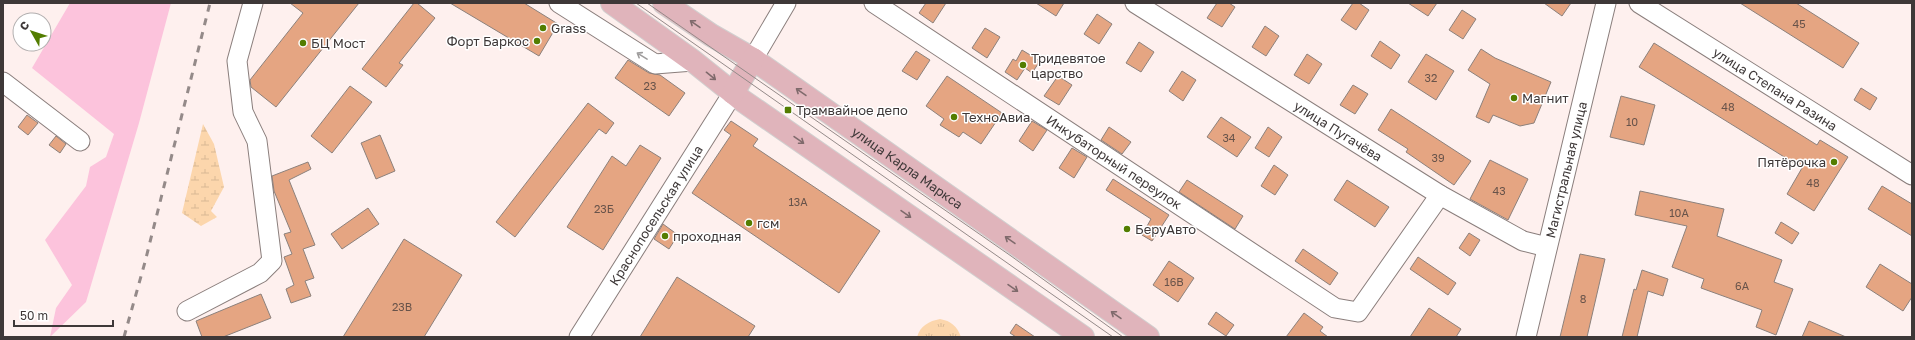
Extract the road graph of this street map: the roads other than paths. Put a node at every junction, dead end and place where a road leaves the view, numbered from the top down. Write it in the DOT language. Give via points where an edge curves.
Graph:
graph roads {
  1 [pos="253,3"];
  2 [pos="559,3"];
  3 [pos="612,3"];
  4 [pos="664,3"];
  5 [pos="786,3"];
  6 [pos="874,3"];
  7 [pos="1135,3"];
  8 [pos="1606,3"];
  9 [pos="1638,3"];
  10 [pos="753,59"];
  11 [pos="693,61"];
  12 [pos="3,82"];
  13 [pos="733,93"];
  14 [pos="80,141"];
  15 [pos="1912,175"];
  16 [pos="1440,195"];
  17 [pos="1547,246"];
  18 [pos="187,310"];
  19 [pos="578,337"];
  20 [pos="1083,337"];
  21 [pos="1148,337"];
  22 [pos="1526,337"];
  1 -- 18 [label="street" via="237,61 243,112 257,141 272,261 260,273"];
  11 -- 2 [label="street, one-way" via="655,64"];
  3 -- 11 [label="main road"];
  10 -- 4 [label="main road, улица Карла Маркса, one-way" via="711,35"];
  5 -- 10 [label="street"];
  6 -- 16 [label="street, Инкубаторный переулок" via="1335,308 1358,312"];
  7 -- 16 [label="street, улица Пугачёва"];
  8 -- 17 [label="street, Магистральная улица"];
  9 -- 15 [label="street, улица Степана Разина"];
  10 -- 13 [label="main road"];
  21 -- 10 [label="main road, улица Карла Маркса, one-way"];
  11 -- 13 [label="main road, one-way"];
  12 -- 14 [label="street"];
  13 -- 19 [label="street, Краснопосельская улица"];
  13 -- 20 [label="main road, one-way"];
  16 -- 17 [label="street, улица Пугачёва" via="1523,241"];
  17 -- 22 [label="street, Магистральная улица"];
}
